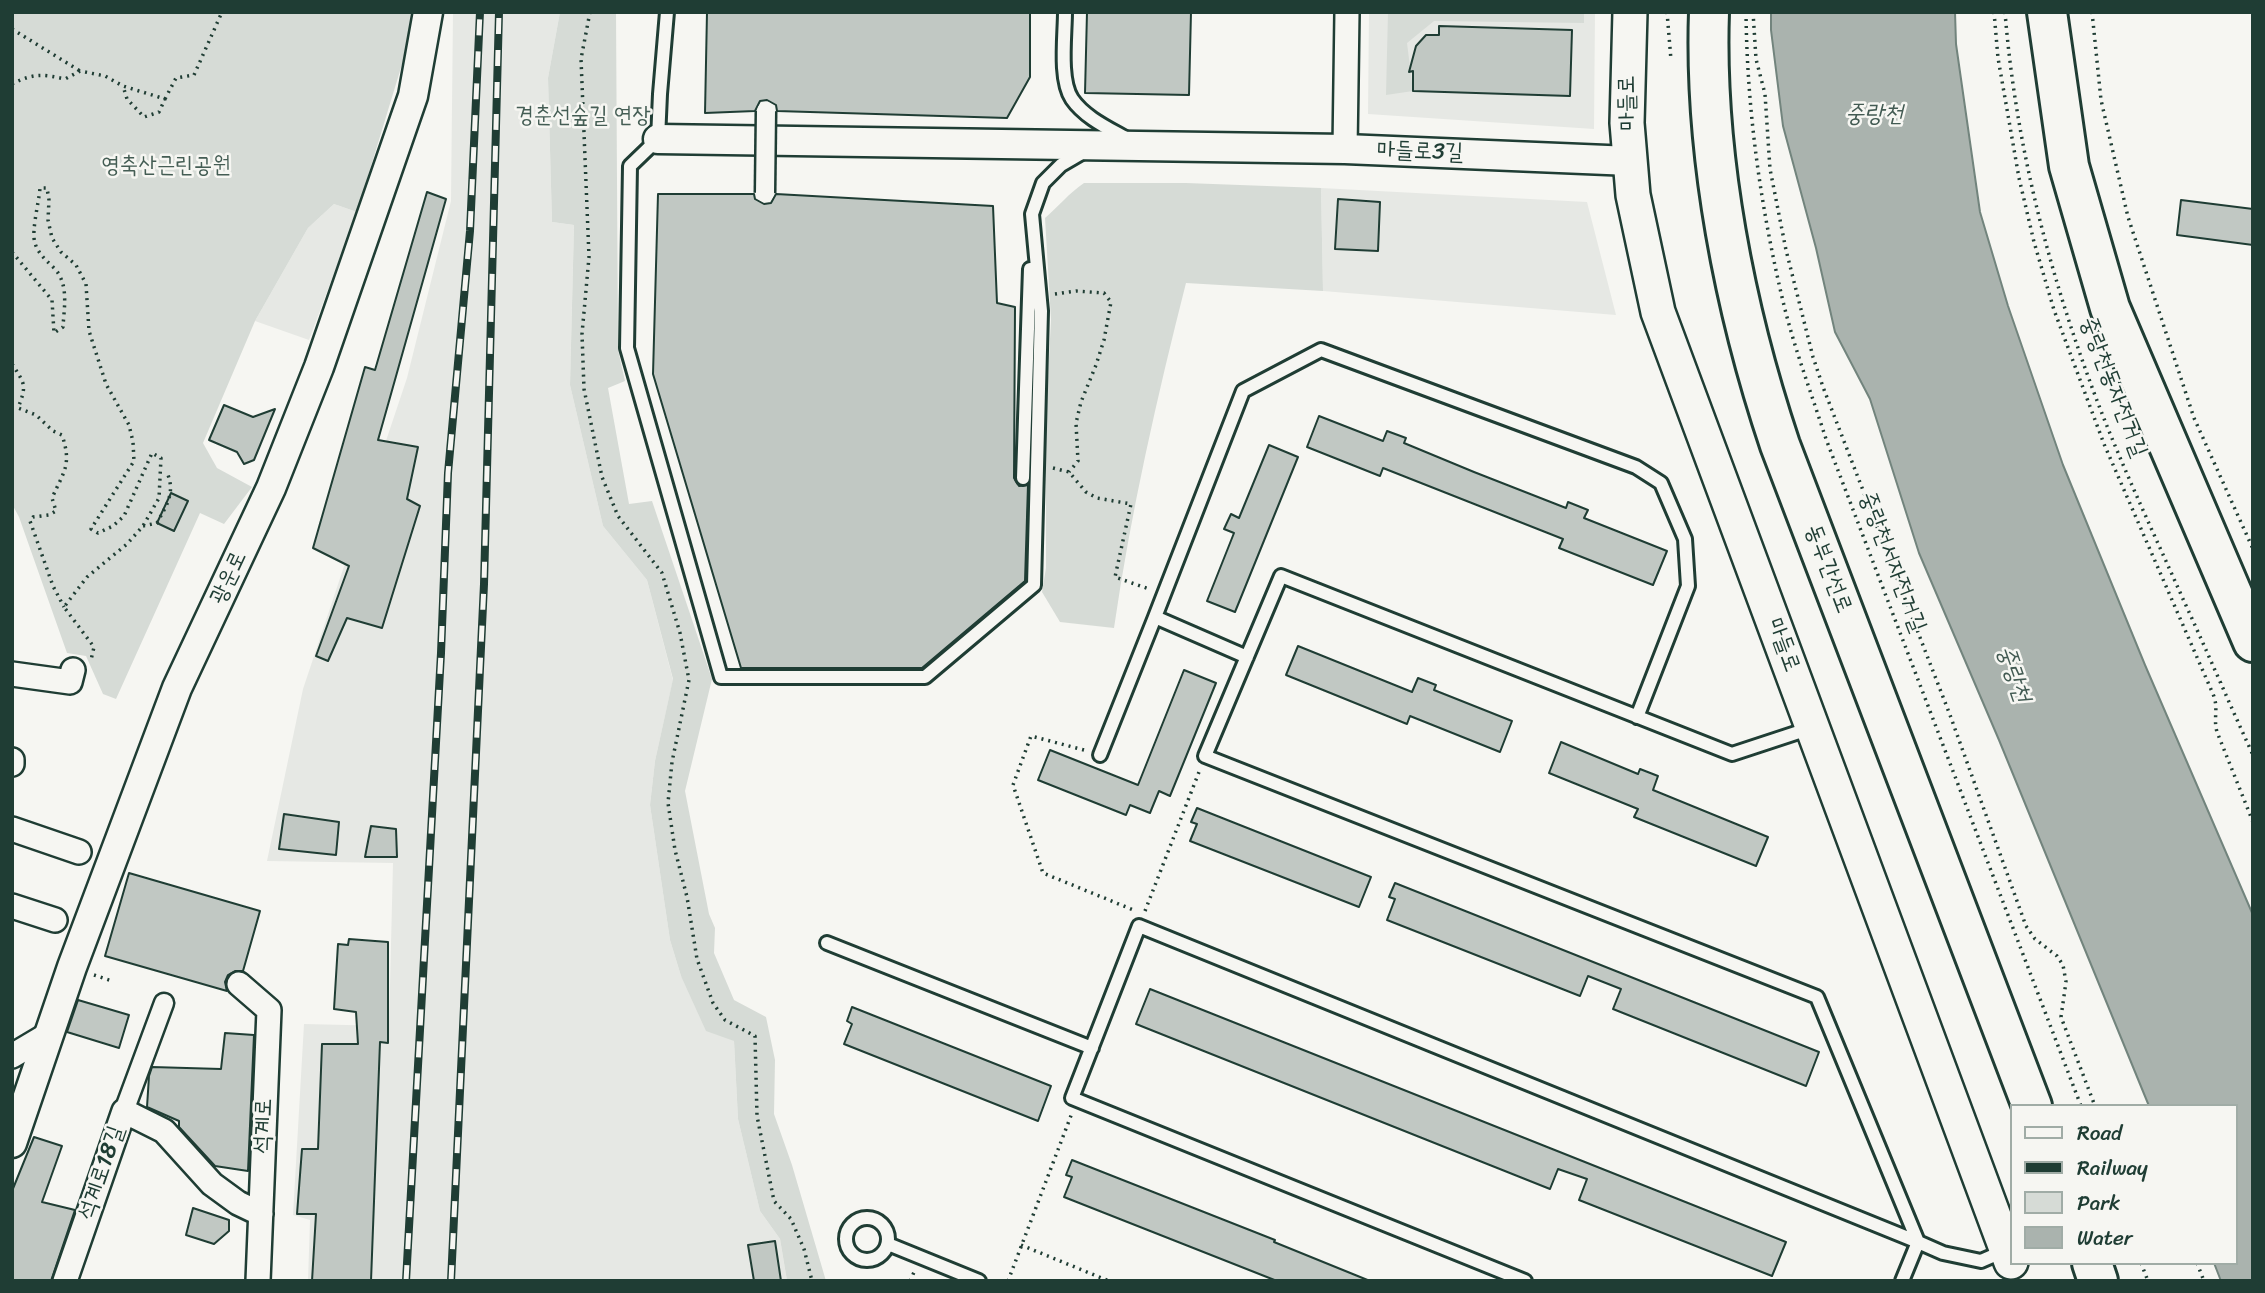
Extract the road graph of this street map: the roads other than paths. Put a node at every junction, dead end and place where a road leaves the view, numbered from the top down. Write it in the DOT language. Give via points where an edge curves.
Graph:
graph roads {
  1 [pos="428,12"];
  2 [pos="667,12"];
  3 [pos="1065,12"];
  4 [pos="1347,12"];
  5 [pos="1630,12"];
  6 [pos="1709,12"];
  7 [pos="2047,12"];
  8 [pos="766,111"];
  9 [pos="659,139"];
  10 [pos="1096,144"];
  11 [pos="1139,145"];
  12 [pos="1345,149"];
  13 [pos="1631,161"];
  14 [pos="765,193"];
  15 [pos="1032,214"];
  16 [pos="1023,478"];
  17 [pos="1155,617"];
  18 [pos="2253,642"];
  19 [pos="1247,657"];
  20 [pos="12,674"];
  21 [pos="71,676"];
  22 [pos="1637,717"];
  23 [pos="1814,728"];
  24 [pos="1100,755"];
  25 [pos="12,829"];
  26 [pos="79,852"];
  27 [pos="12,906"];
  28 [pos="55,920"];
  29 [pos="827,943"];
  30 [pos="239,984"];
  31 [pos="164,1003"];
  32 [pos="49,1034"];
  33 [pos="1092,1048"];
  34 [pos="12,1056"];
  35 [pos="2031,1104"];
  36 [pos="124,1111"];
  37 [pos="13,1140"];
  38 [pos="261,1214"];
  39 [pos="1918,1242"];
  40 [pos="888,1244"];
  41 [pos="2010,1259"];
  42 [pos="65,1281"];
  43 [pos="258,1281"];
  44 [pos="979,1281"];
  45 [pos="1525,1281"];
  46 [pos="1902,1281"];
  1 -- 32 [label="street, 광운로" via="413,96 319,367 271,488 177,688"];
  2 -- 9 [label="lane"];
  3 -- 11 [label="lane" via="1064,74 1071,98 1098,123"];
  4 -- 12 [label="street, 마들로3길"];
  5 -- 13 [label="main road, 마들로" via="1627,123"];
  6 -- 35 [label="highway, 동부간선로" via="1716,160 1741,304 1765,400"];
  7 -- 18 [label="highway" via="2069,166 2110,308"];
  8 -- 14 [label="street, bridge"];
  9 -- 10 [label="street"];
  9 -- 15 [label="lane" via="630,166 627,348 721,677 925,677 1034,585 1041,310"];
  10 -- 11 [label="street"];
  10 -- 15 [label="lane" via="1061,165 1043,183"];
  11 -- 12 [label="street"];
  12 -- 13 [label="street, 마들로3길"];
  13 -- 23 [label="main road, 마들로" via="1633,195 1658,312"];
  15 -- 16 [label="lane"];
  17 -- 19 [label="lane"];
  17 -- 22 [label="lane" via="1243,391 1321,350 1636,467 1661,483 1685,539 1688,586"];
  17 -- 24 [label="lane"];
  19 -- 22 [label="lane" via="1281,576"];
  19 -- 39 [label="lane" via="1205,756 1817,997"];
  20 -- 21 [label="street"];
  22 -- 23 [label="lane" via="1732,754"];
  23 -- 41 [label="main road, 마들로"];
  25 -- 26 [label="street"];
  27 -- 28 [label="street"];
  29 -- 33 [label="lane"];
  30 -- 38 [label="street, 석계로" via="273,1005"];
  31 -- 36 [label="street"];
  32 -- 34 [label="street"];
  32 -- 37 [label="street, 광운로"];
  33 -- 39 [label="lane" via="1139,926"];
  33 -- 45 [label="lane" via="1072,1098"];
  36 -- 38 [label="street, 석계로18길" via="164,1131 212,1184"];
  36 -- 42 [label="street, 석계로18길"];
  38 -- 43 [label="street, 석계로"];
  39 -- 41 [label="lane" via="1942,1253 1981,1261"];
  39 -- 46 [label="lane"];
  40 -- 44 [label="lane"];
}
